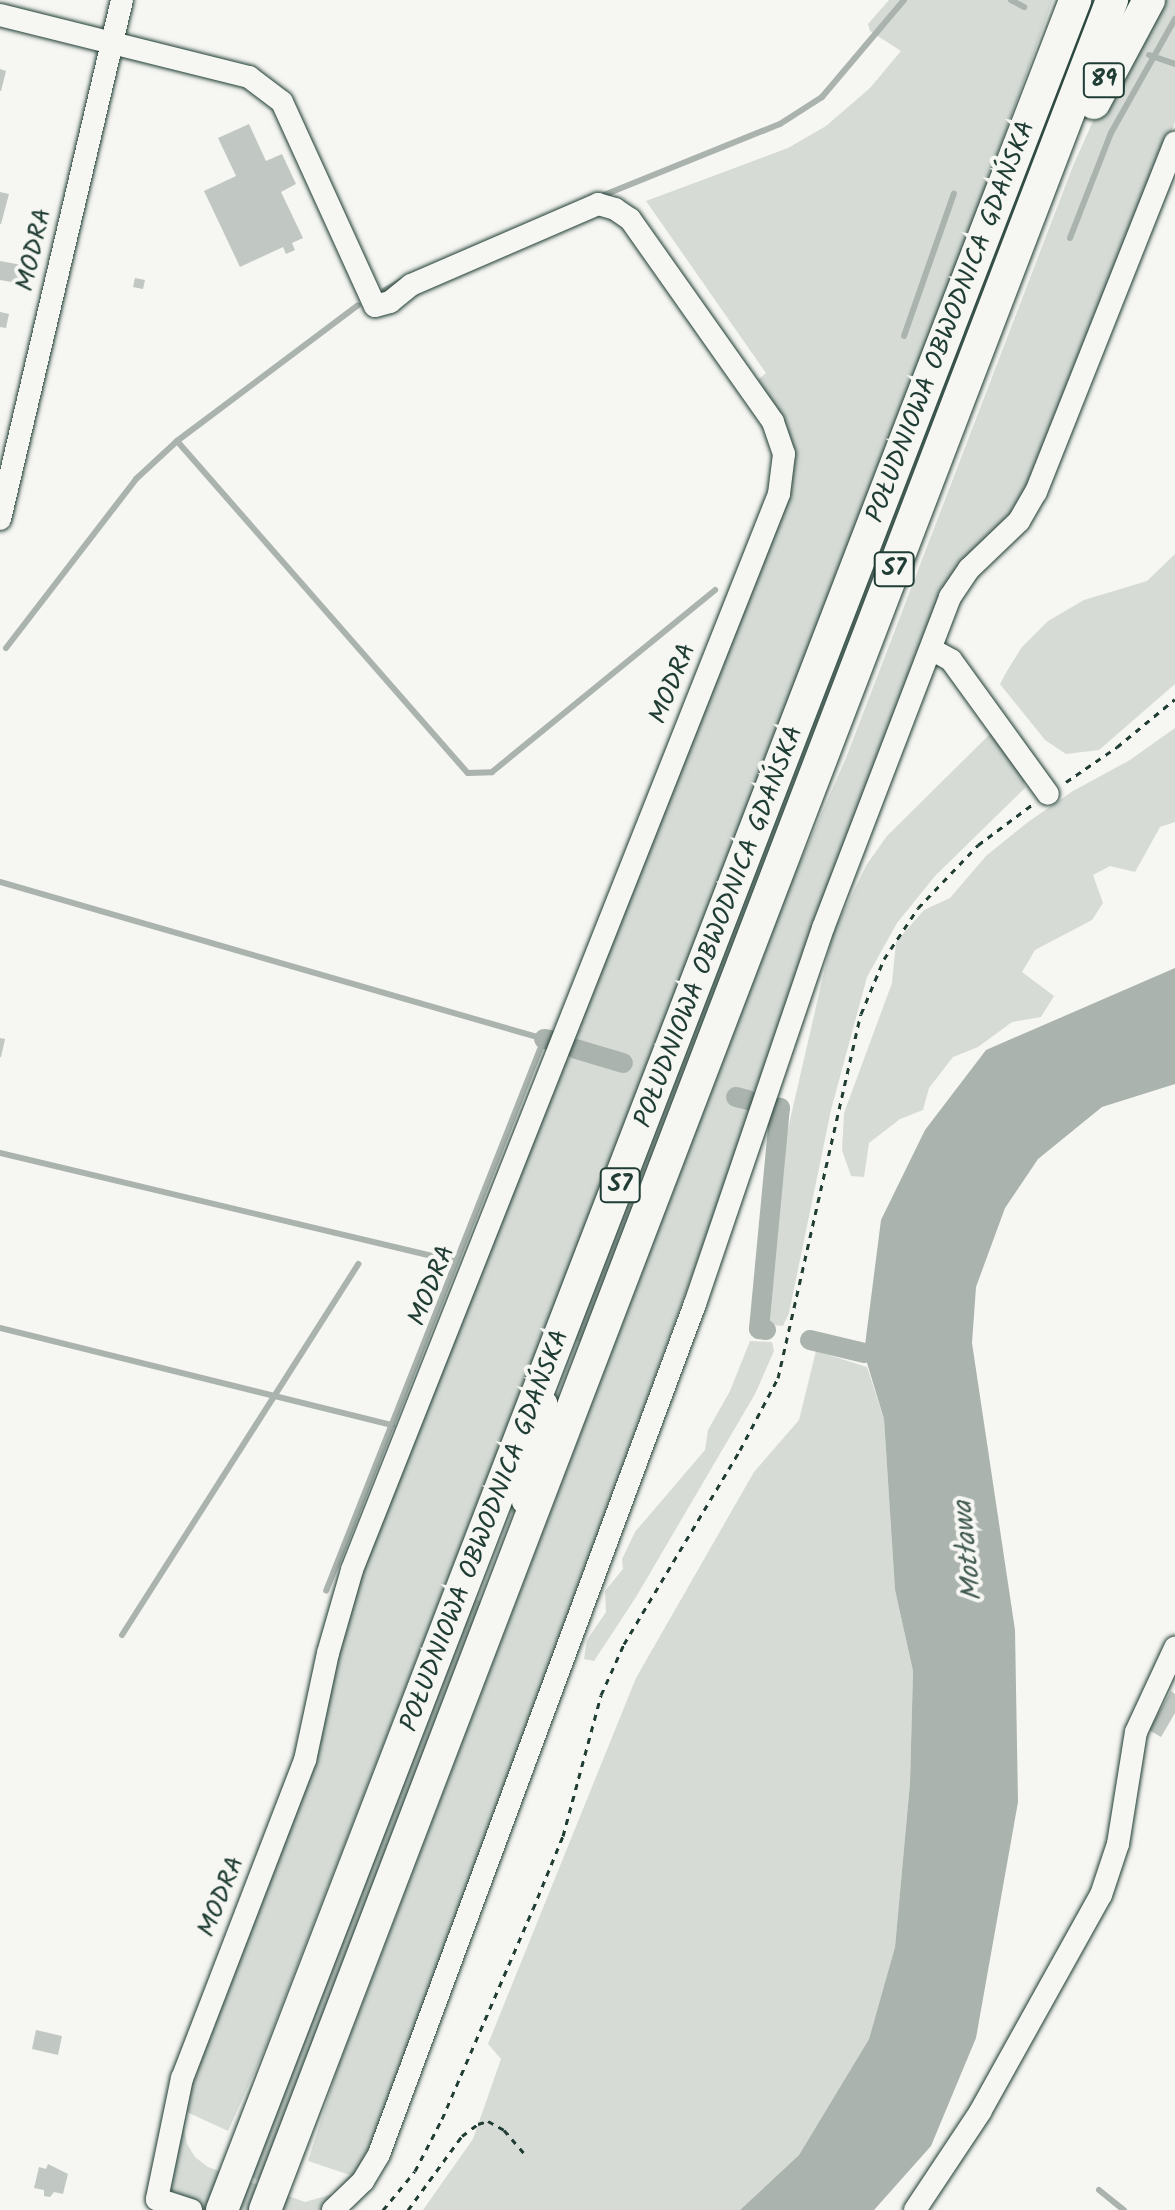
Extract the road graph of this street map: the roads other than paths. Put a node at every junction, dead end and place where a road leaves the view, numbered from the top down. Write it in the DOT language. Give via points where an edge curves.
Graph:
graph roads {
  1 [pos="122,0"];
  2 [pos="1075,0"];
  3 [pos="1112,0"];
  4 [pos="1149,0"];
  5 [pos="0,15"];
  6 [pos="113,41"];
  7 [pos="1175,143"];
  8 [pos="1031,213"];
  9 [pos="0,519"];
  10 [pos="931,649"];
  11 [pos="1048,794"];
  12 [pos="562,1335"];
  13 [pos="595,1348"];
  14 [pos="531,1469"];
  15 [pos="461,1593"];
  16 [pos="495,1608"];
  17 [pos="1175,1648"];
  18 [pos="268,2199"];
  19 [pos="150,2204"];
  20 [pos="191,2210"];
  21 [pos="222,2210"];
  22 [pos="333,2210"];
  23 [pos="915,2210"];
  1 -- 6 [label="street, MODRA"];
  2 -- 12 [label="highway, POŁUDNIOWA OBWODNICA GDAŃSKA / S7"];
  3 -- 8 [label="highway, POŁUDNIOWA OBWODNICA GDAŃSKA / S7"];
  4 -- 8 [label="highway, 89" via="1066,163"];
  5 -- 6 [label="street"];
  6 -- 9 [label="street, MODRA"];
  6 -- 19 [label="street, MODRA" via="249,77 282,102 375,306 390,302 411,285 598,204 630,219 773,422 784,454 779,494 352,1570 305,1760 182,2078"];
  7 -- 10 [label="street" via="1036,492 1019,521 969,569 950,597"];
  8 -- 13 [label="highway, POŁUDNIOWA OBWODNICA GDAŃSKA / S7"];
  10 -- 11 [label="street" via="951,660"];
  10 -- 22 [label="street" via="823,928 695,1304 379,2154 363,2181"];
  12 -- 14 [label="street"];
  12 -- 15 [label="highway, POŁUDNIOWA OBWODNICA GDAŃSKA / S7"];
  13 -- 14 [label="street"];
  13 -- 16 [label="highway, POŁUDNIOWA OBWODNICA GDAŃSKA / S7"];
  14 -- 15 [label="street"];
  14 -- 16 [label="street"];
  15 -- 21 [label="highway, POŁUDNIOWA OBWODNICA GDAŃSKA / S7"];
  16 -- 18 [label="highway, POŁUDNIOWA OBWODNICA GDAŃSKA / S7"];
  17 -- 23 [label="street" via="1136,1732 1118,1844 1101,1895 980,2112"];
  19 -- 20 [label="street, MODRA"];
}
